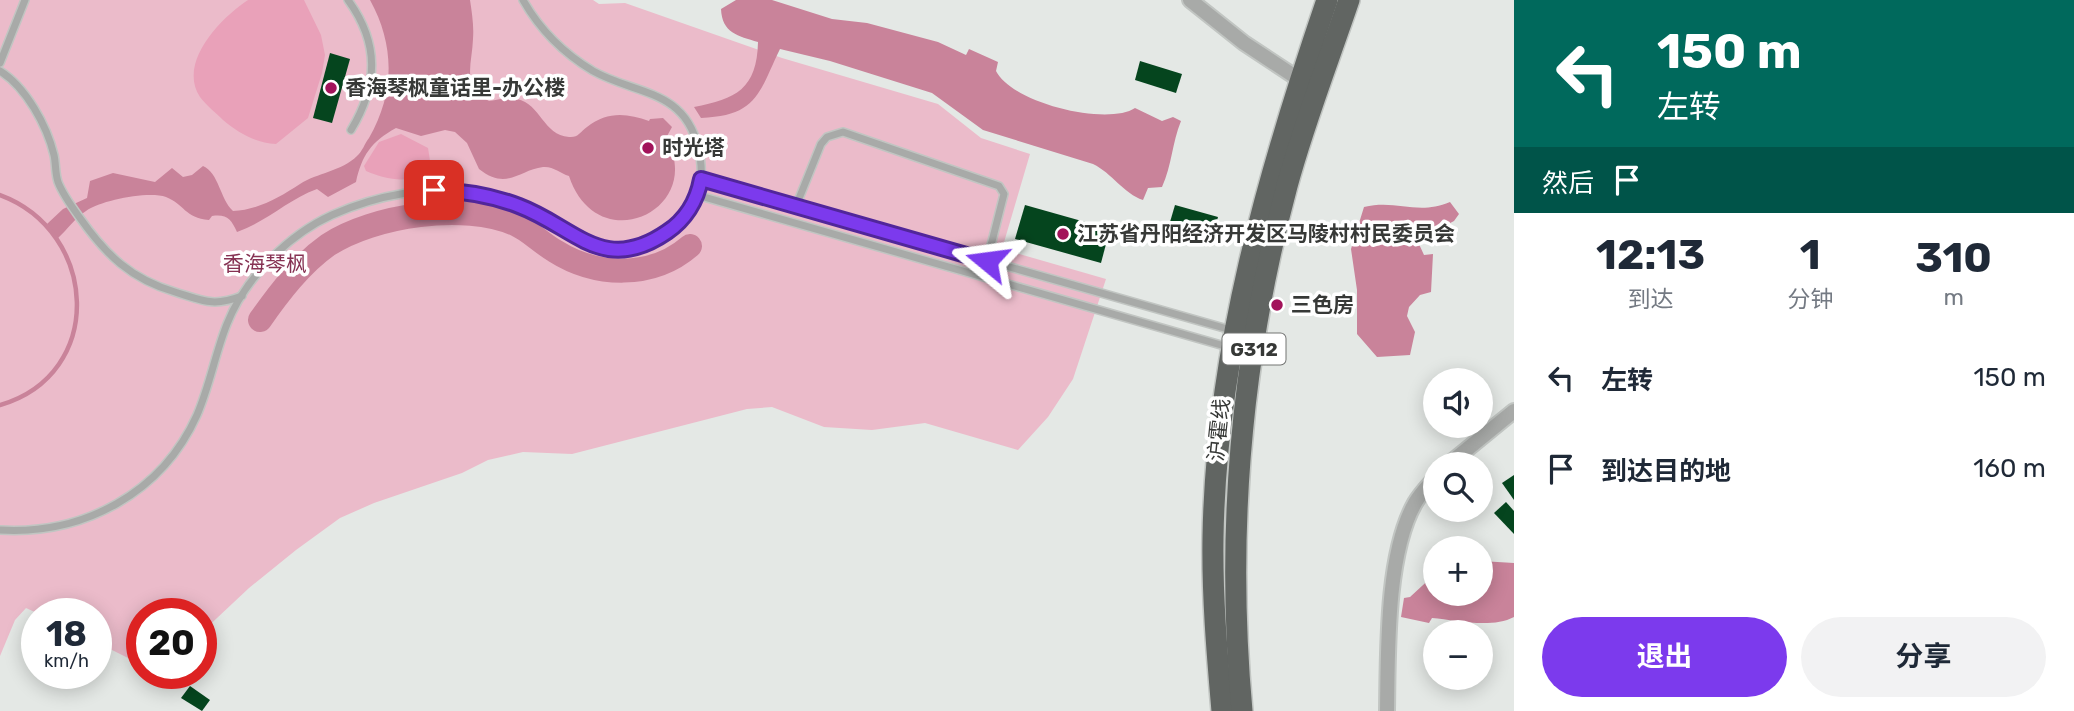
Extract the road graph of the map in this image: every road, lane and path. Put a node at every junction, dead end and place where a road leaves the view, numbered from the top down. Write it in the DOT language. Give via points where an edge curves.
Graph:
graph roads {
  1 [pos="25,0"];
  2 [pos="348,0"];
  3 [pos="523,0"];
  4 [pos="1190,0"];
  5 [pos="1327,0"];
  6 [pos="1349,0"];
  7 [pos="0,63"];
  8 [pos="0,71"];
  9 [pos="1300,80"];
  10 [pos="351,130"];
  11 [pos="701,179"];
  12 [pos="697,195"];
  13 [pos="796,206"];
  14 [pos="987,261"];
  15 [pos="242,296"];
  16 [pos="1245,342"];
  17 [pos="1514,411"];
  18 [pos="1464,452"];
  19 [pos="1423,492"];
  20 [pos="0,530"];
  21 [pos="1222,711"];
  22 [pos="1242,711"];
  23 [pos="1387,711"];
  1 -- 7 [label="lane"];
  2 -- 10 [label="lane" via="368,37 372,69 365,106"];
  3 -- 11 [label="lane" via="565,52 604,77 650,93 678,109 695,135"];
  4 -- 9 [label="street"];
  5 -- 9 [label="highway, 沪霍线 / G312"];
  6 -- 16 [label="highway, 沪霍线 / G312" via="1287,185"];
  8 -- 15 [label="lane" via="37,113 65,197 100,248 122,268 164,289 220,304"];
  9 -- 16 [label="highway, 沪霍线 / G312" via="1268,180"];
  11 -- 12 [label="lane"];
  11 -- 13 [label="lane"];
  12 -- 15 [label="lane" via="685,217 655,240 615,250 586,243 537,213 480,194 434,190 385,196 312,225 274,256"];
  12 -- 16 [label="lane"];
  13 -- 14 [label="lane"];
  13 -- 14 [label="lane" via="821,144 843,132 999,186 1003,206"];
  14 -- 16 [label="lane"];
  15 -- 20 [label="lane" via="227,323 196,417 175,454 146,485 71,525"];
  16 -- 21 [label="highway, 沪霍线 / G312" via="1223,414 1213,535"];
  16 -- 22 [label="highway, 沪霍线 / G312" via="1235,596"];
  17 -- 18 [label="street"];
  19 -- 23 [label="street" via="1415,502 1398,557 1388,638"];
}
